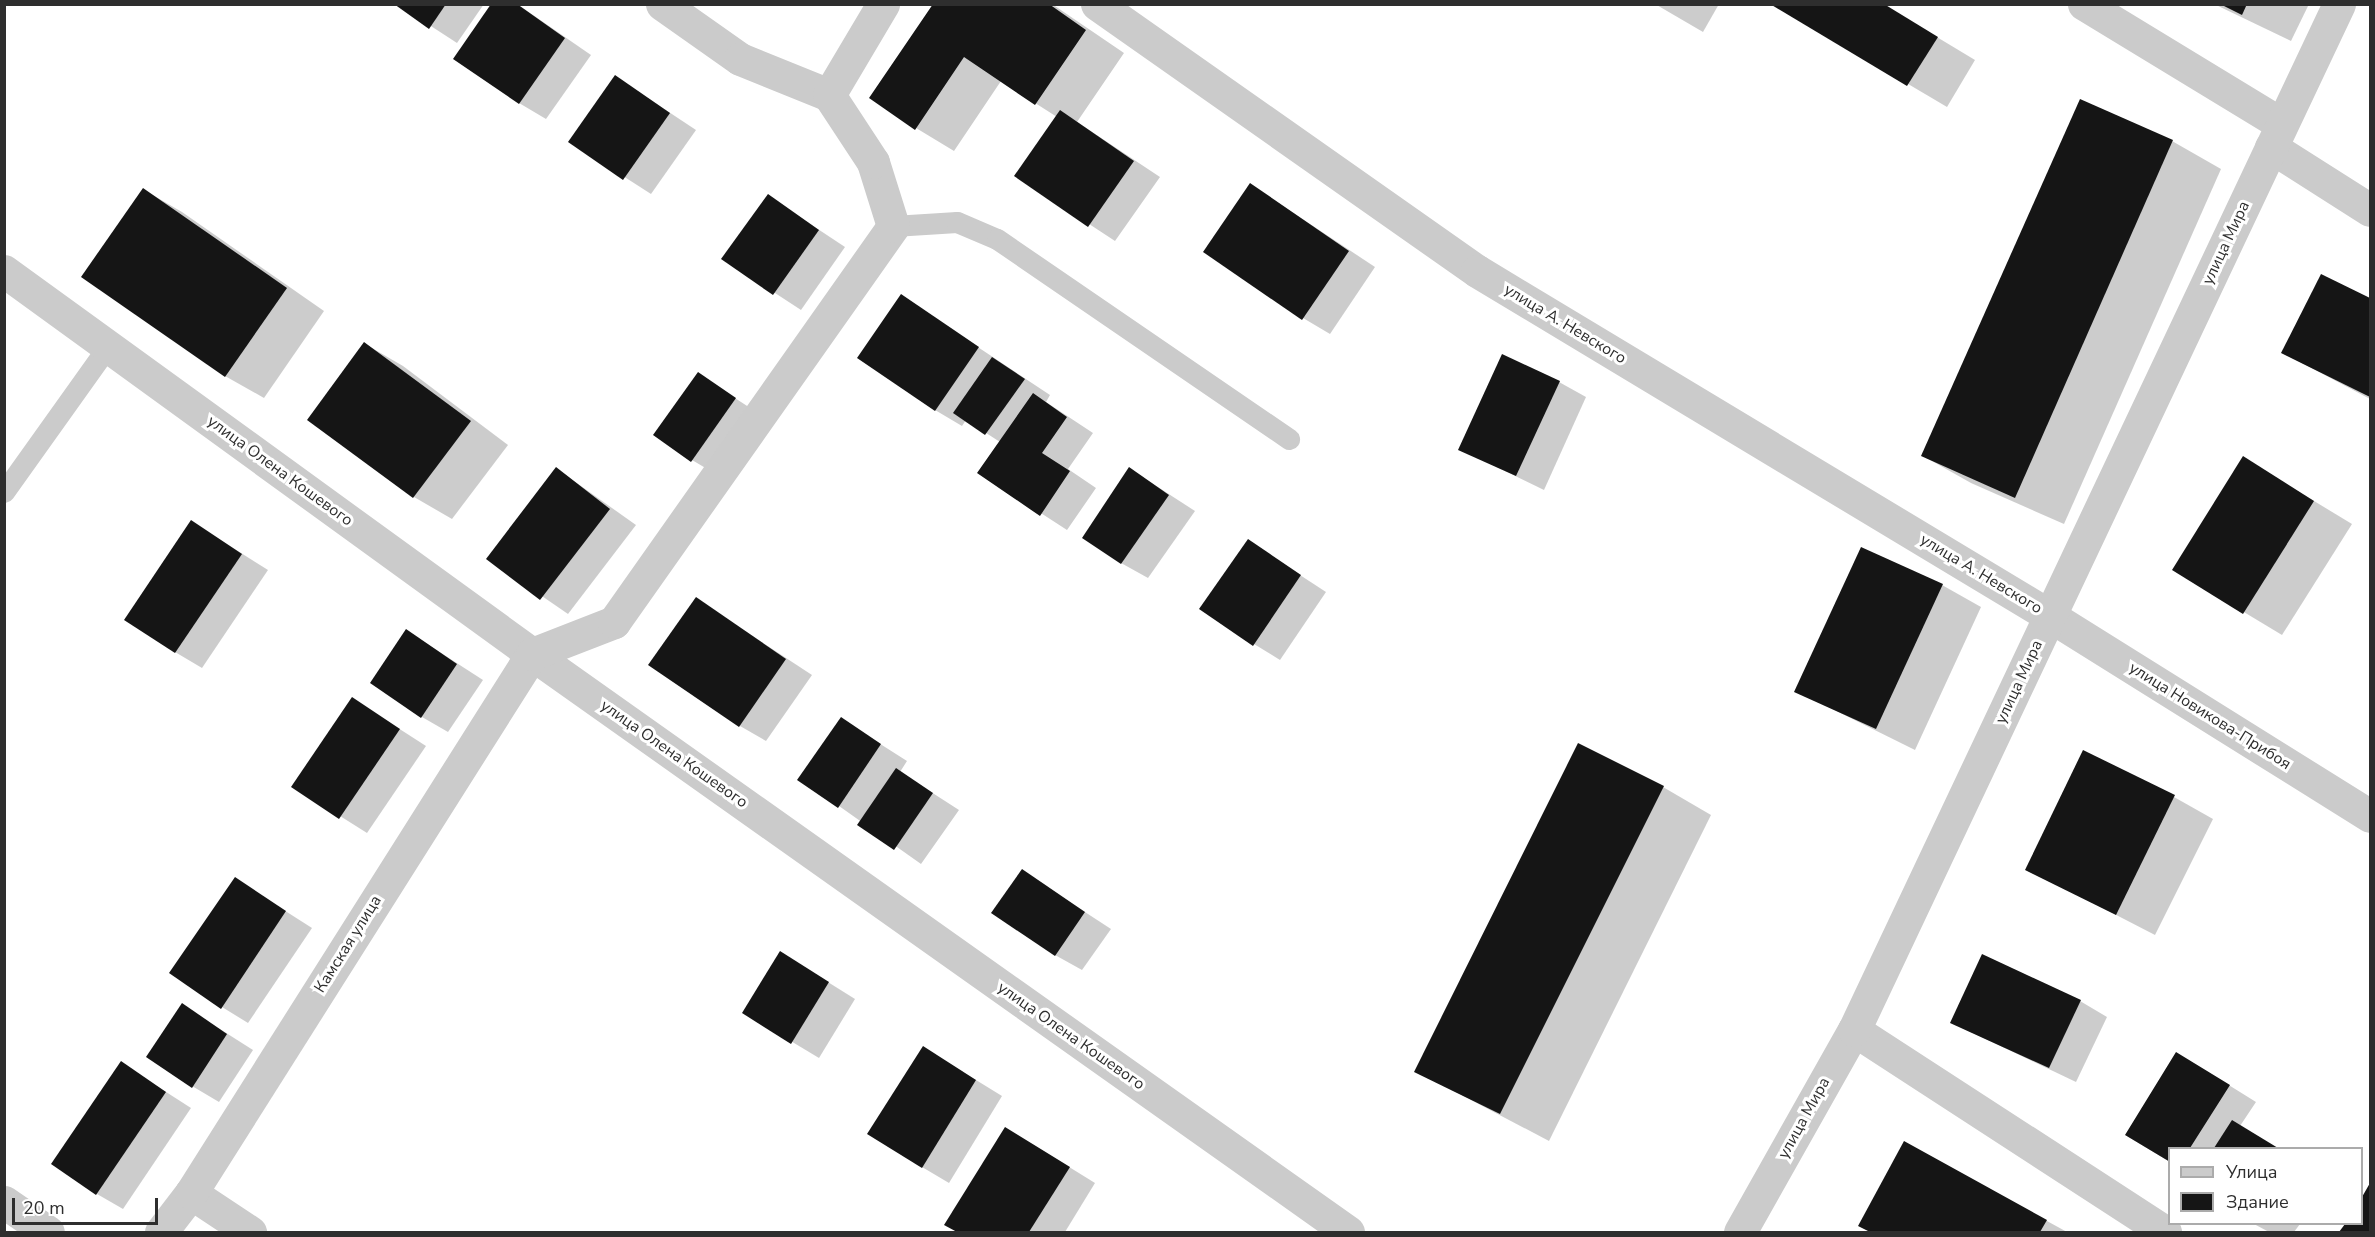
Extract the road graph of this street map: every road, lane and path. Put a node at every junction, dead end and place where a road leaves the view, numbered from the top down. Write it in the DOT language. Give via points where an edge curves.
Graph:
graph roads {
  1 [pos="662,4"];
  2 [pos="883,4"];
  3 [pos="1097,4"];
  4 [pos="2084,4"];
  5 [pos="2338,4"];
  6 [pos="829,94"];
  7 [pos="2276,135"];
  8 [pos="2370,210"];
  9 [pos="893,226"];
  10 [pos="4,271"];
  11 [pos="108,346"];
  12 [pos="1289,439"];
  13 [pos="4,492"];
  14 [pos="2050,616"];
  15 [pos="532,654"];
  16 [pos="2370,816"];
  17 [pos="1854,1030"];
  18 [pos="191,1193"];
  19 [pos="4,1202"];
  20 [pos="48,1233"];
  21 [pos="160,1233"];
  22 [pos="250,1233"];
  23 [pos="1348,1233"];
  24 [pos="1740,1233"];
  25 [pos="2164,1233"];
  1 -- 6 [label="street" via="740,59"];
  2 -- 6 [label="street"];
  3 -- 14 [label="street, улица А. Невского" via="1477,271"];
  4 -- 7 [label="street"];
  5 -- 7 [label="street, улица Мира"];
  6 -- 9 [label="street" via="873,162"];
  7 -- 8 [label="street"];
  7 -- 14 [label="street, улица Мира"];
  9 -- 12 [label="lane" via="957,222 997,239"];
  9 -- 15 [label="street" via="614,622"];
  10 -- 11 [label="street, улица Олена Кошевого"];
  11 -- 13 [label="lane"];
  11 -- 15 [label="street, улица Олена Кошевого"];
  14 -- 16 [label="street, улица Новикова-Прибоя"];
  14 -- 17 [label="street, улица Мира"];
  15 -- 18 [label="street, Камская улица"];
  15 -- 23 [label="street, улица Олена Кошевого"];
  17 -- 24 [label="street, улица Мира"];
  17 -- 25 [label="street"];
  18 -- 21 [label="street, Камская улица"];
  18 -- 22 [label="street"];
  19 -- 20 [label="street"];
}
